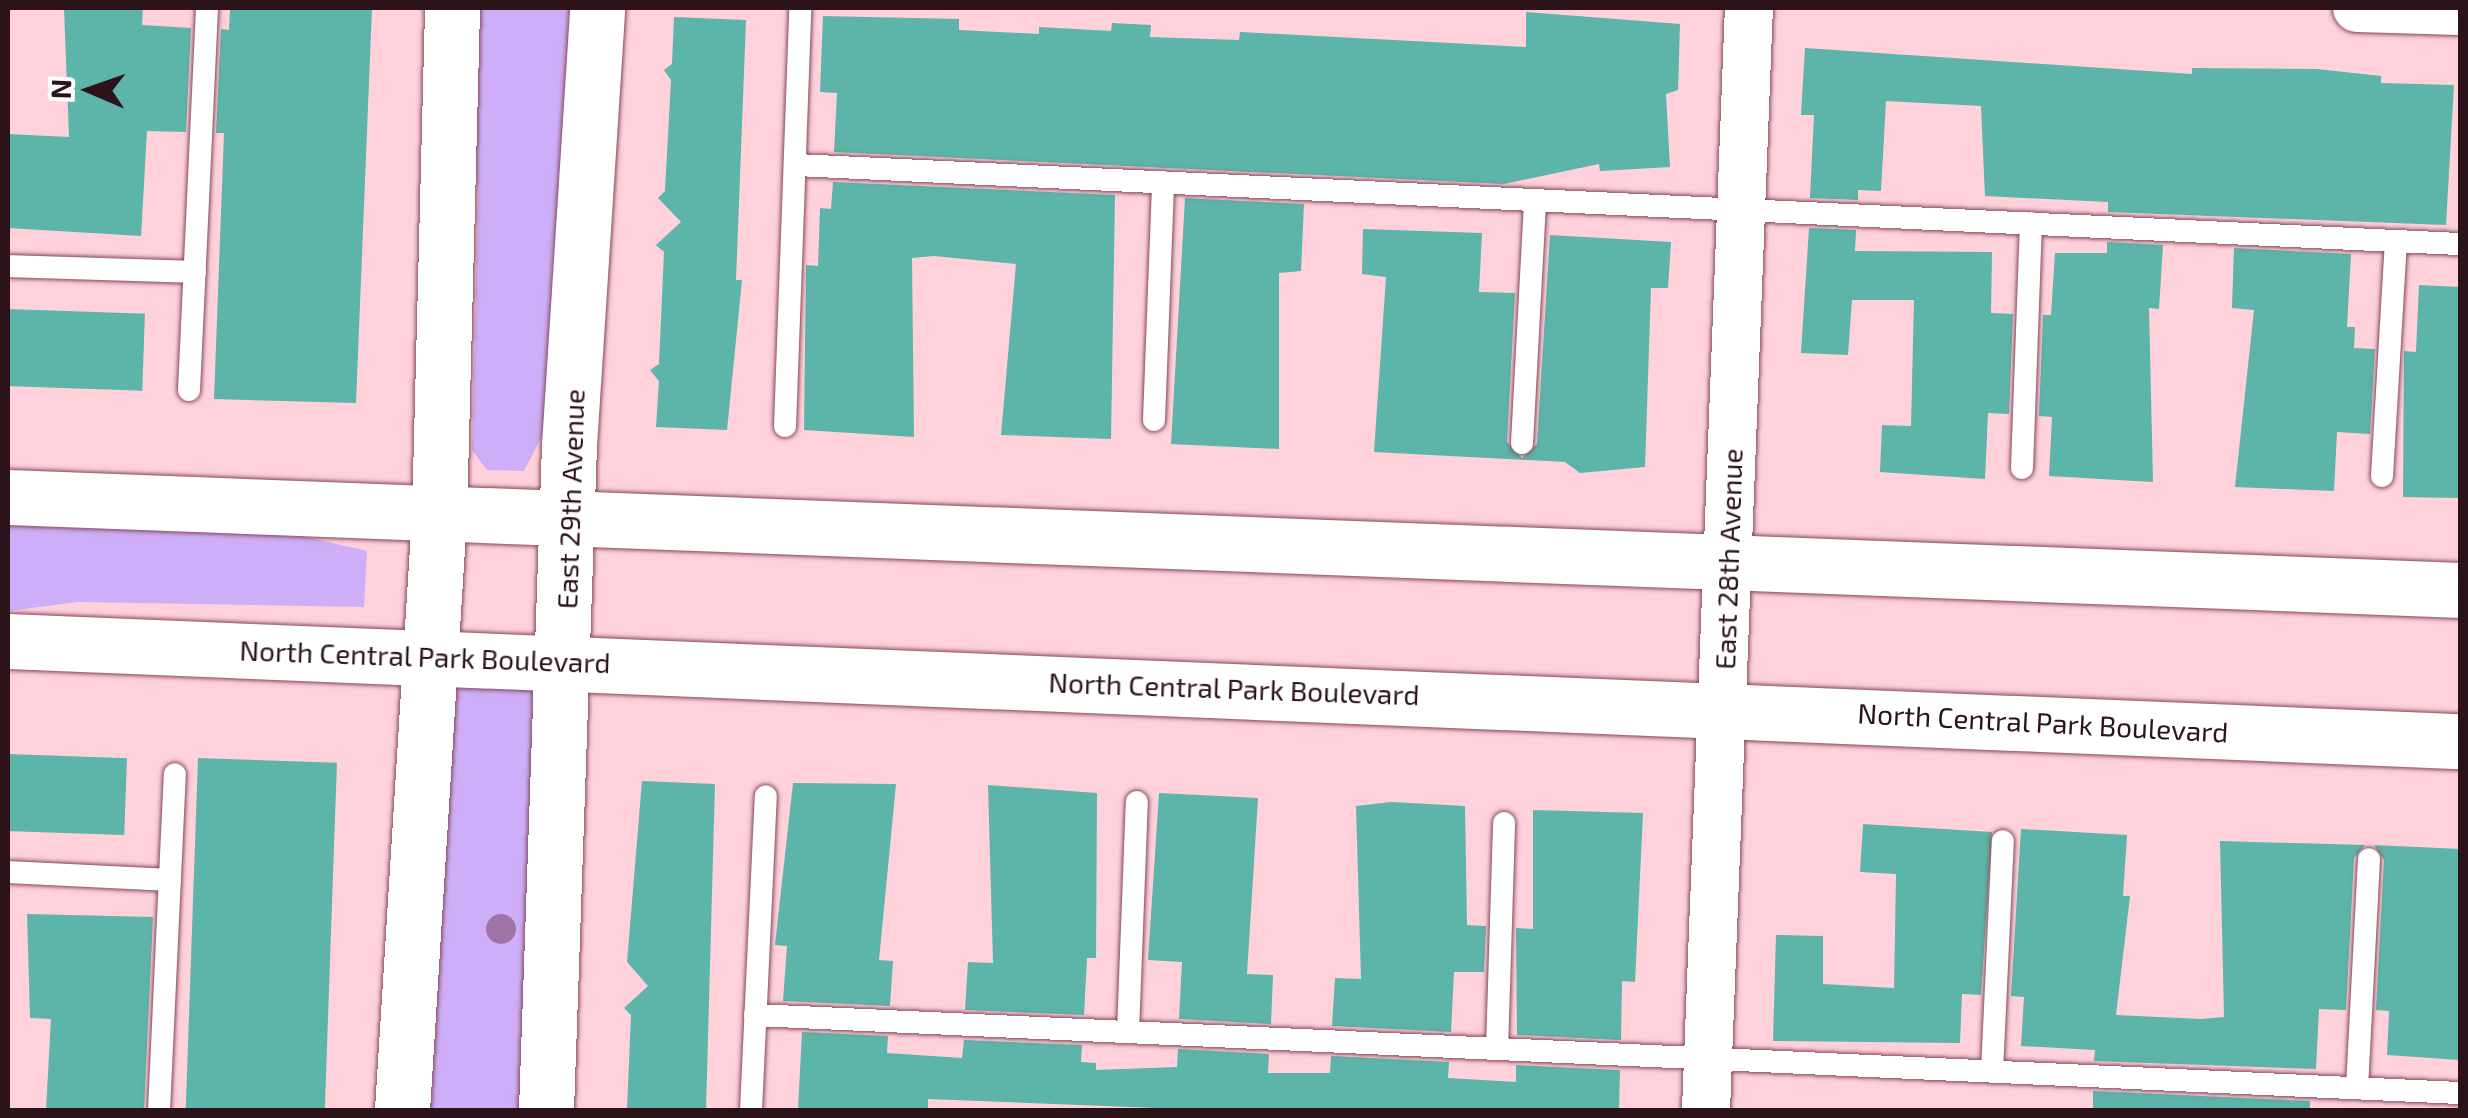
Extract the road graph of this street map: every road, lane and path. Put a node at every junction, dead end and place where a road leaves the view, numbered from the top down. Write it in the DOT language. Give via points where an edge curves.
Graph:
graph roads {
  1 [pos="207,8"];
  2 [pos="452,8"];
  3 [pos="597,8"];
  4 [pos="800,8"];
  5 [pos="1749,8"];
  6 [pos="2357,8"];
  7 [pos="2460,11"];
  8 [pos="796,165"];
  9 [pos="1163,182"];
  10 [pos="1535,200"];
  11 [pos="1742,210"];
  12 [pos="2031,224"];
  13 [pos="2396,241"];
  14 [pos="2460,244"];
  15 [pos="8,266"];
  16 [pos="195,272"];
  17 [pos="189,390"];
  18 [pos="1154,420"];
  19 [pos="785,426"];
  20 [pos="1522,442"];
  21 [pos="2022,468"];
  22 [pos="2382,476"];
  23 [pos="8,497"];
  24 [pos="438,516"];
  25 [pos="568,519"];
  26 [pos="1727,561"];
  27 [pos="2460,590"];
  28 [pos="8,641"];
  29 [pos="430,656"];
  30 [pos="565,662"];
  31 [pos="1722,708"];
  32 [pos="2460,741"];
  33 [pos="174,774"];
  34 [pos="766,796"];
  35 [pos="1137,802"];
  36 [pos="1504,823"];
  37 [pos="2002,840"];
  38 [pos="2369,859"];
  39 [pos="8,872"];
  40 [pos="170,880"];
  41 [pos="756,1015"];
  42 [pos="1128,1032"];
  43 [pos="1496,1049"];
  44 [pos="1708,1058"];
  45 [pos="1992,1072"];
  46 [pos="2357,1088"];
  47 [pos="2460,1093"];
  48 [pos="159,1110"];
  49 [pos="402,1110"];
  50 [pos="546,1110"];
  51 [pos="751,1110"];
  52 [pos="1706,1110"];
  1 -- 16 [label="lane"];
  2 -- 24 [label="main road"];
  3 -- 25 [label="main road, East 29th Avenue"];
  4 -- 8 [label="lane"];
  5 -- 11 [label="street, East 28th Avenue"];
  6 -- 7 [label="street"];
  8 -- 9 [label="lane"];
  8 -- 19 [label="lane"];
  9 -- 10 [label="lane"];
  9 -- 18 [label="lane"];
  10 -- 11 [label="lane"];
  10 -- 20 [label="lane"];
  11 -- 12 [label="lane"];
  11 -- 26 [label="street, East 28th Avenue"];
  12 -- 13 [label="lane"];
  12 -- 21 [label="lane"];
  13 -- 14 [label="lane"];
  13 -- 22 [label="lane"];
  15 -- 16 [label="lane"];
  16 -- 17 [label="lane"];
  23 -- 24 [label="main road"];
  24 -- 25 [label="main road"];
  24 -- 29 [label="main road"];
  25 -- 26 [label="main road"];
  25 -- 30 [label="main road, East 29th Avenue"];
  26 -- 27 [label="main road"];
  26 -- 31 [label="street, East 28th Avenue"];
  28 -- 29 [label="main road, North Central Park Boulevard"];
  29 -- 30 [label="main road, North Central Park Boulevard"];
  29 -- 49 [label="main road"];
  30 -- 31 [label="main road, North Central Park Boulevard"];
  30 -- 50 [label="main road, East 29th Avenue"];
  31 -- 32 [label="main road, North Central Park Boulevard"];
  31 -- 44 [label="street, East 28th Avenue"];
  33 -- 40 [label="lane"];
  34 -- 41 [label="lane"];
  35 -- 42 [label="lane"];
  36 -- 43 [label="lane"];
  37 -- 45 [label="lane"];
  38 -- 46 [label="lane"];
  39 -- 40 [label="lane"];
  40 -- 48 [label="lane"];
  41 -- 42 [label="lane"];
  41 -- 51 [label="lane"];
  42 -- 43 [label="lane"];
  43 -- 44 [label="lane"];
  44 -- 45 [label="lane"];
  44 -- 52 [label="street, East 28th Avenue"];
  45 -- 46 [label="lane"];
  46 -- 47 [label="lane"];
}
